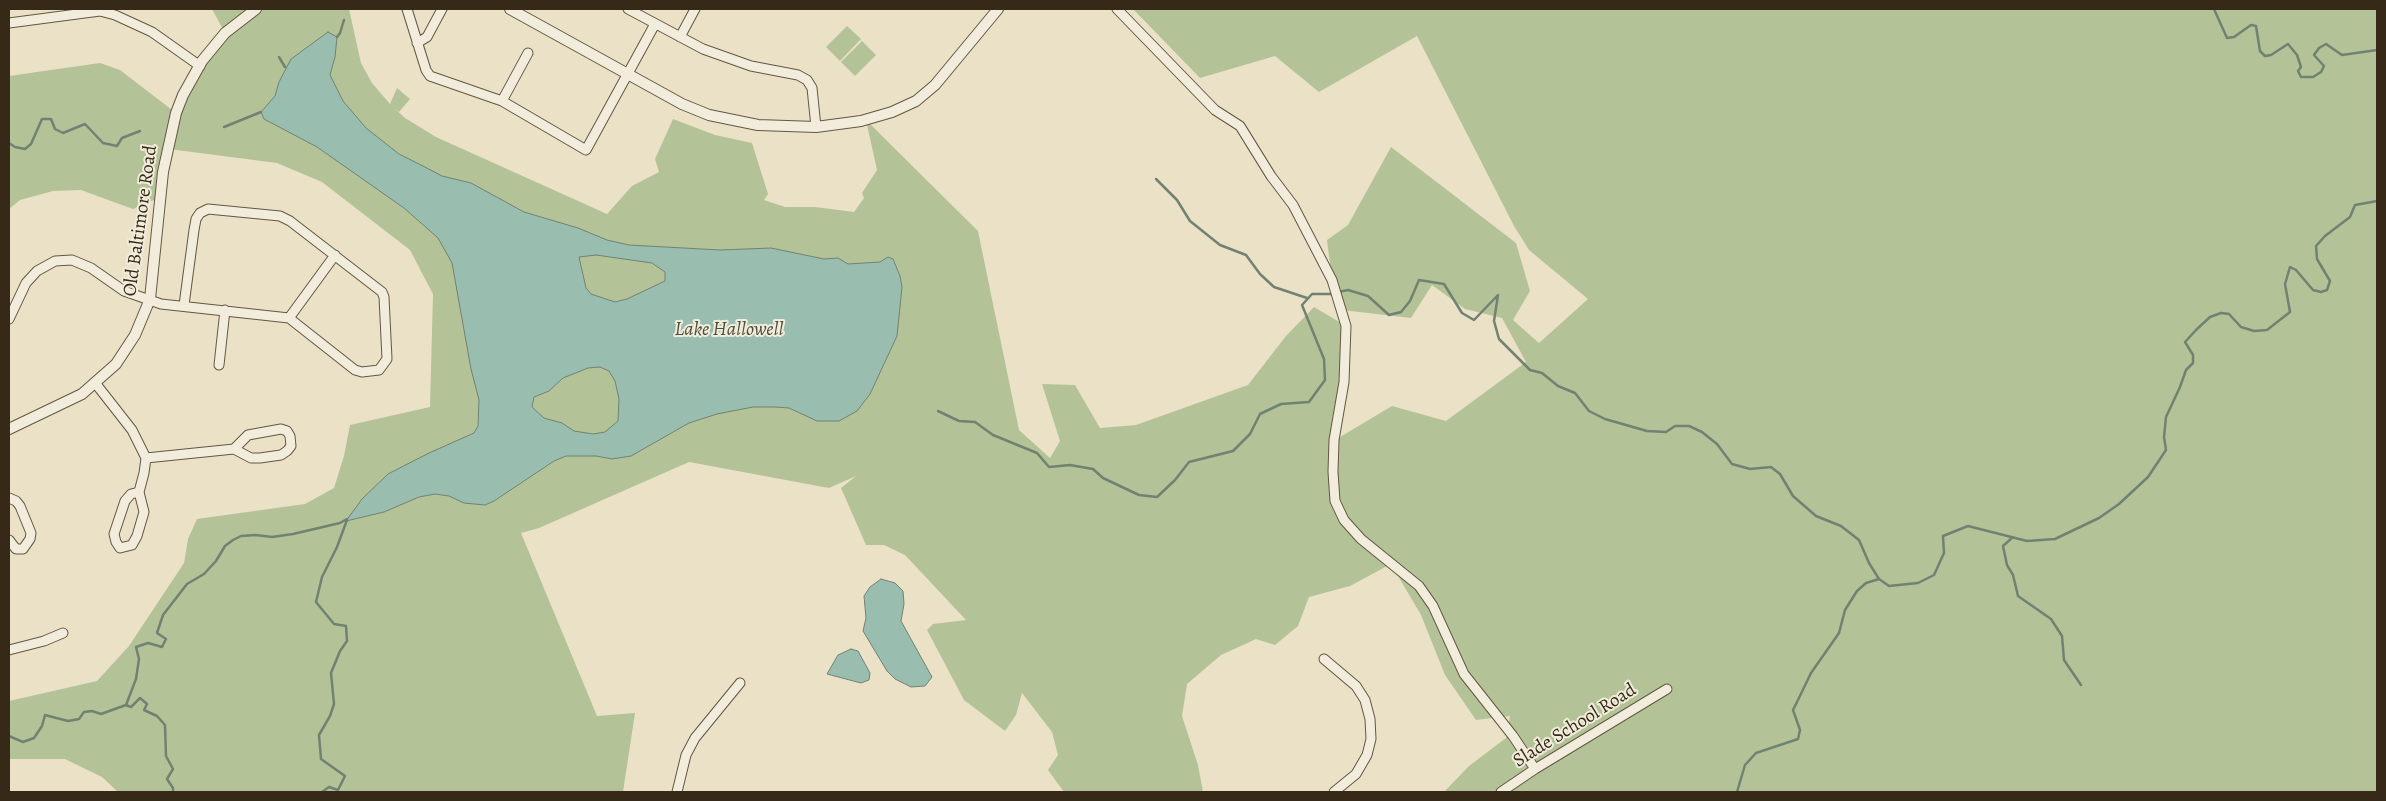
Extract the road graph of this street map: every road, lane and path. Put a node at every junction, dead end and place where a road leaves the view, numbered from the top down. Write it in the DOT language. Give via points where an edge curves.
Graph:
graph roads {
  1 [pos="256,9"];
  2 [pos="407,9"];
  3 [pos="442,9"];
  4 [pos="510,9"];
  5 [pos="628,9"];
  6 [pos="696,9"];
  7 [pos="998,9"];
  8 [pos="1117,9"];
  9 [pos="9,23"];
  10 [pos="655,24"];
  11 [pos="680,37"];
  12 [pos="417,42"];
  13 [pos="528,53"];
  14 [pos="200,66"];
  15 [pos="629,74"];
  16 [pos="502,101"];
  17 [pos="816,127"];
  18 [pos="335,255"];
  19 [pos="150,299"];
  20 [pos="184,305"];
  21 [pos="225,310"];
  22 [pos="289,318"];
  23 [pos="9,319"];
  24 [pos="219,365"];
  25 [pos="96,384"];
  26 [pos="9,429"];
  27 [pos="234,448"];
  28 [pos="146,458"];
  29 [pos="139,492"];
  30 [pos="9,498"];
  31 [pos="9,540"];
  32 [pos="63,633"];
  33 [pos="9,650"];
  34 [pos="1324,659"];
  35 [pos="740,682"];
  36 [pos="1667,689"];
  37 [pos="1535,769"];
  38 [pos="677,792"];
  39 [pos="1334,792"];
  40 [pos="1501,792"];
  1 -- 14 [label="street, Old Baltimore Road" via="225,33"];
  2 -- 12 [label="street"];
  3 -- 12 [label="street" via="427,37"];
  4 -- 15 [label="street"];
  5 -- 10 [label="street"];
  6 -- 11 [label="street"];
  7 -- 17 [label="street" via="934,85 916,100 892,112 861,121"];
  8 -- 37 [label="street" via="1215,110 1240,126 1293,204 1335,287 1346,326 1347,347 1334,440 1335,501 1344,520 1361,539 1419,586 1464,674"];
  9 -- 14 [label="street" via="100,11 152,32"];
  10 -- 11 [label="street"];
  10 -- 15 [label="street"];
  11 -- 17 [label="street" via="731,60 798,75 807,80 816,104"];
  12 -- 16 [label="street" via="430,76"];
  13 -- 16 [label="street"];
  14 -- 19 [label="street, Old Baltimore Road" via="176,113 164,172"];
  15 -- 16 [label="street" via="586,150"];
  15 -- 17 [label="street" via="682,104 709,115 758,125"];
  18 -- 20 [label="street" via="280,216 208,209 196,218"];
  18 -- 22 [label="street"];
  18 -- 22 [label="street" via="374,285 384,297 387,359 384,367 362,372 355,370"];
  19 -- 20 [label="street" via="161,304"];
  19 -- 23 [label="street" via="124,291 91,268 72,260 62,260 41,268 26,283"];
  19 -- 25 [label="street, Old Baltimore Road" via="135,335 116,364"];
  20 -- 21 [label="street"];
  21 -- 22 [label="street"];
  21 -- 24 [label="street"];
  25 -- 26 [label="street, Old Baltimore Road" via="60,406"];
  25 -- 28 [label="street" via="132,430"];
  27 -- 27 [label="street" via="251,458 281,455 291,446 290,436 281,429 248,434"];
  27 -- 28 [label="street"];
  28 -- 29 [label="street"];
  29 -- 29 [label="street" via="131,494 125,502 114,534 120,548 132,545 137,536 144,512"];
  30 -- 31 [label="street" via="20,506 31,533 23,549 16,549"];
  32 -- 33 [label="street"];
  34 -- 39 [label="street" via="1356,686 1370,719 1371,739 1361,768"];
  35 -- 38 [label="street" via="695,738 686,755"];
  36 -- 37 [label="street, Slade School Road"];
  37 -- 40 [label="street, Slade School Road"];
}
